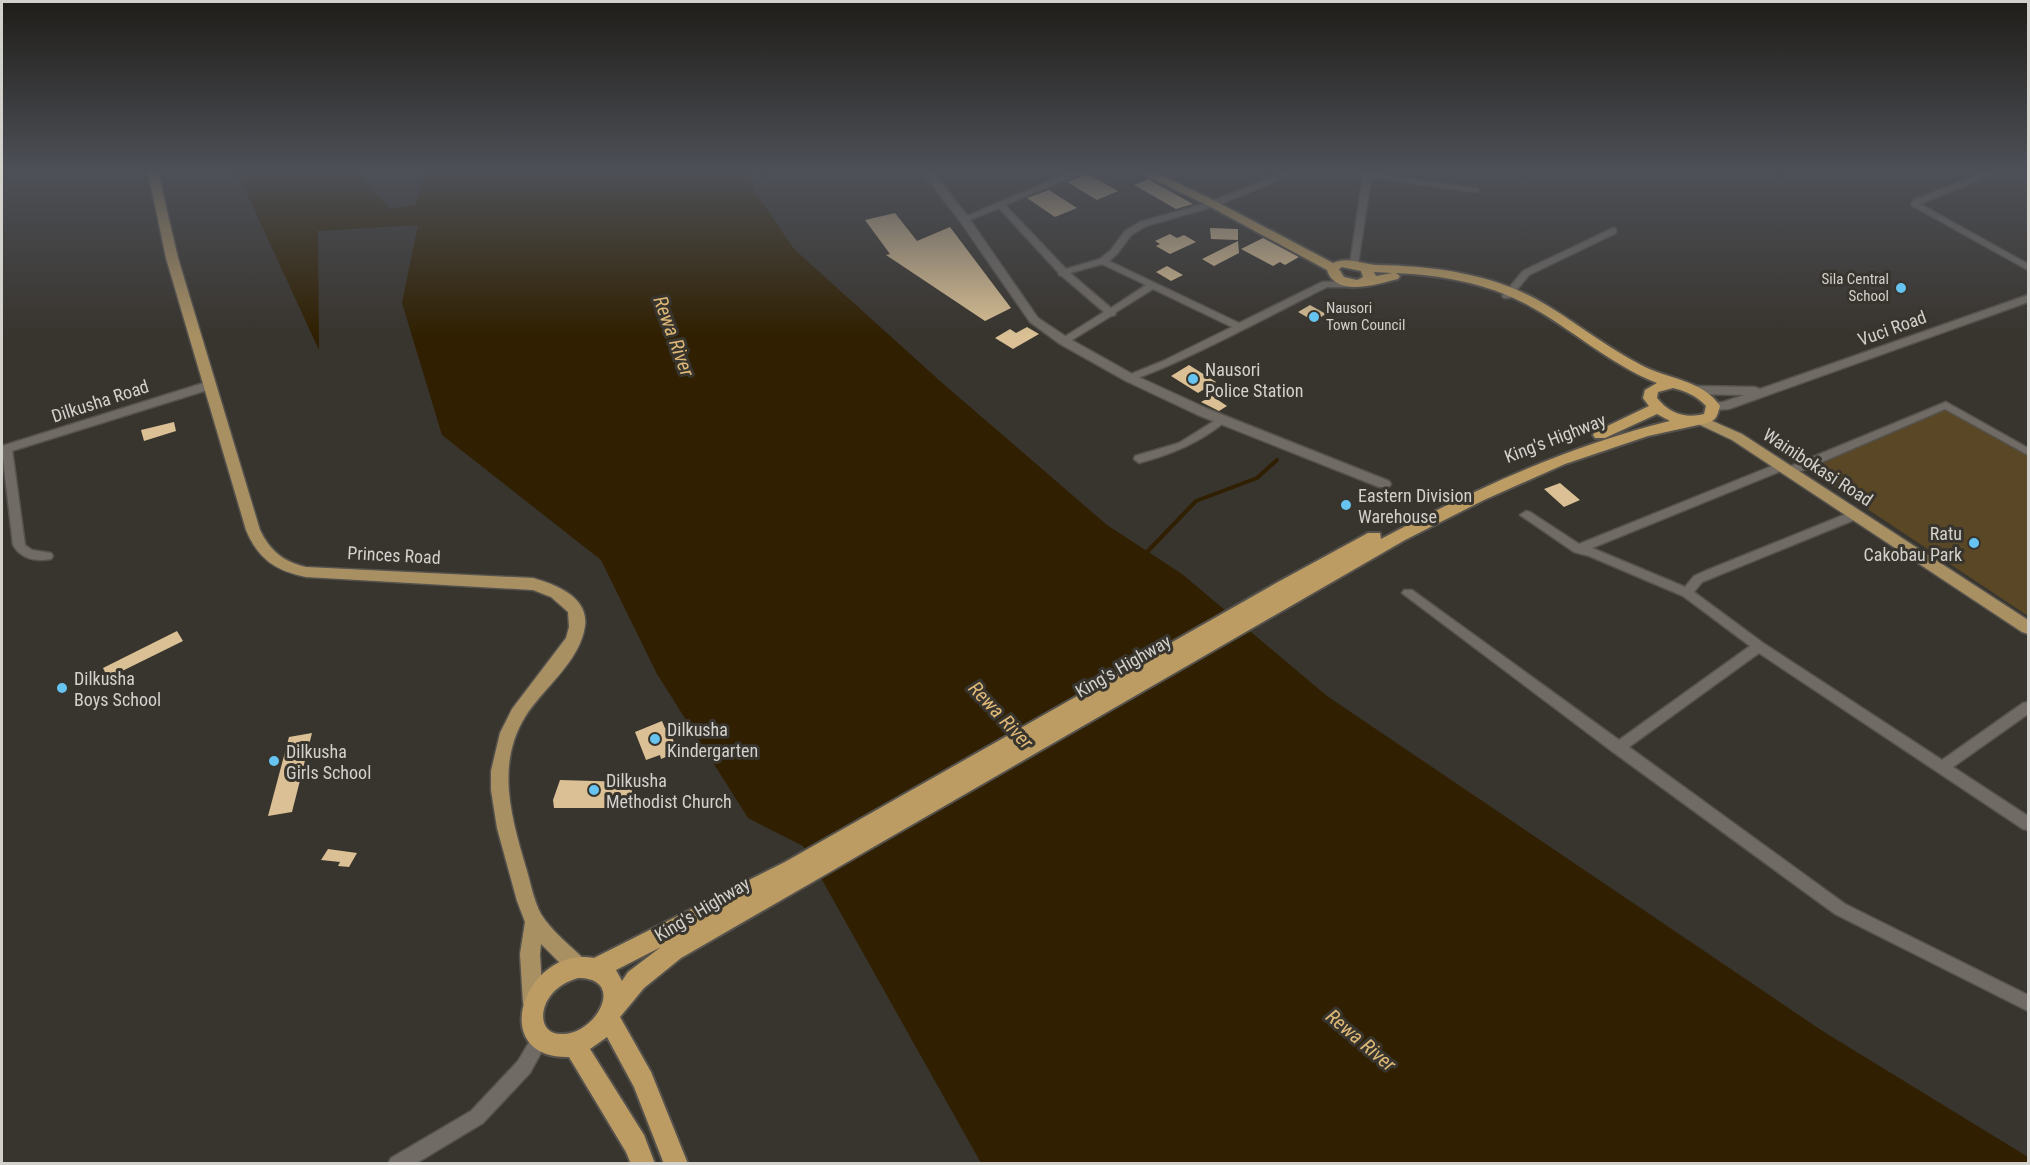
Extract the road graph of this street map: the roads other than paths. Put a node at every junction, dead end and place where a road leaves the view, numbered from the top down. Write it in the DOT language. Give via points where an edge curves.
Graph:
graph roads {
  1 [pos="165,226"];
  2 [pos="969,226"];
  3 [pos="1020,226"];
  4 [pos="1139,226"];
  5 [pos="1262,226"];
  6 [pos="1352,226"];
  7 [pos="1954,226"];
  8 [pos="1613,231"];
  9 [pos="1103,261"];
  10 [pos="2028,267"];
  11 [pos="1342,270"];
  12 [pos="1062,273"];
  13 [pos="1359,283"];
  14 [pos="1153,285"];
  15 [pos="1508,294"];
  16 [pos="2028,298"];
  17 [pos="1112,313"];
  18 [pos="1238,326"];
  19 [pos="1064,341"];
  20 [pos="1130,378"];
  21 [pos="1673,384"];
  22 [pos="210,385"];
  23 [pos="1652,390"];
  24 [pos="1695,390"];
  25 [pos="1768,391"];
  26 [pos="1657,408"];
  27 [pos="1713,408"];
  28 [pos="1222,419"];
  29 [pos="1694,421"];
  30 [pos="1737,437"];
  31 [pos="4,450"];
  32 [pos="2028,452"];
  33 [pos="1139,459"];
  34 [pos="1786,469"];
  35 [pos="1384,484"];
  36 [pos="1526,515"];
  37 [pos="1855,515"];
  38 [pos="1578,549"];
  39 [pos="47,556"];
  40 [pos="1289,590"];
  41 [pos="1687,592"];
  42 [pos="1408,593"];
  43 [pos="2028,628"];
  44 [pos="1759,646"];
  45 [pos="2028,707"];
  46 [pos="1618,748"];
  47 [pos="1943,767"];
  48 [pos="2028,824"];
  49 [pos="796,875"];
  50 [pos="535,922"];
  51 [pos="587,968"];
  52 [pos="533,1003"];
  53 [pos="2028,1003"];
  54 [pos="611,1014"];
  55 [pos="540,1040"];
  56 [pos="574,1046"];
  57 [pos="397,1164"];
  58 [pos="643,1164"];
  59 [pos="676,1164"];
  1 -- 22 [label="main road, Princes Road"];
  2 -- 19 [label="street" via="1034,320"];
  3 -- 12 [label="street"];
  4 -- 9 [label="street"];
  5 -- 11 [label="highway"];
  6 -- 11 [label="street"];
  7 -- 10 [label="street"];
  8 -- 15 [label="street" via="1526,273"];
  9 -- 12 [label="street"];
  9 -- 14 [label="street"];
  11 -- 13 [label="highway" via="1341,281"];
  11 -- 13 [label="highway" via="1370,275"];
  11 -- 15 [label="highway" via="1458,276"];
  11 -- 18 [label="street"];
  12 -- 17 [label="street"];
  13 -- 15 [label="highway" via="1415,276 1467,283"];
  14 -- 17 [label="street"];
  14 -- 18 [label="street"];
  15 -- 21 [label="highway" via="1553,314 1654,378"];
  15 -- 23 [label="highway"];
  16 -- 25 [label="street, Vuci Road"];
  17 -- 19 [label="street"];
  18 -- 20 [label="street"];
  19 -- 20 [label="street"];
  20 -- 28 [label="street"];
  21 -- 23 [label="highway"];
  21 -- 24 [label="highway"];
  22 -- 31 [label="street, Dilkusha Road"];
  22 -- 50 [label="main road, Princes Road" via="253,530 262,549 276,562 306,572 533,584 550,588 568,600 577,619 576,633 519,712 498,771 503,826"];
  23 -- 26 [label="highway" via="1650,398"];
  24 -- 25 [label="street, Vuci Road"];
  24 -- 27 [label="highway"];
  25 -- 27 [label="street, Vuci Road"];
  26 -- 29 [label="highway" via="1676,418"];
  26 -- 40 [label="highway, King's Highway" via="1430,508"];
  27 -- 29 [label="highway" via="1710,417"];
  27 -- 30 [label="main road, Wainibokasi Road"];
  28 -- 33 [label="street" via="1198,440"];
  28 -- 35 [label="street"];
  29 -- 30 [label="main road, Wainibokasi Road"];
  29 -- 40 [label="highway, King's Highway" via="1642,431 1555,462"];
  30 -- 34 [label="main road, Wainibokasi Road"];
  31 -- 39 [label="street" via="19,545 30,555"];
  32 -- 34 [label="street" via="1946,405"];
  34 -- 37 [label="main road, Wainibokasi Road"];
  34 -- 38 [label="street"];
  36 -- 38 [label="street"];
  37 -- 41 [label="street" via="1698,579"];
  37 -- 43 [label="main road, Wainibokasi Road"];
  38 -- 41 [label="street"];
  40 -- 49 [label="highway, King's Highway"];
  41 -- 44 [label="street"];
  42 -- 46 [label="street"];
  44 -- 46 [label="street"];
  44 -- 47 [label="street"];
  45 -- 47 [label="street"];
  46 -- 53 [label="street" via="1840,909"];
  47 -- 48 [label="street"];
  49 -- 51 [label="highway, King's Highway"];
  49 -- 54 [label="highway, King's Highway" via="674,951 636,980"];
  50 -- 51 [label="main road, Princes Road"];
  50 -- 52 [label="main road, Princes Road" via="530,954"];
  51 -- 52 [label="highway" via="560,973 544,986"];
  51 -- 54 [label="highway" via="609,977 615,992"];
  52 -- 55 [label="highway" via="531,1023"];
  54 -- 56 [label="highway" via="594,1036"];
  54 -- 59 [label="highway" via="643,1080"];
  55 -- 56 [label="highway" via="549,1046"];
  55 -- 57 [label="street" via="524,1067 477,1117"];
  56 -- 58 [label="highway" via="635,1144"];
}
